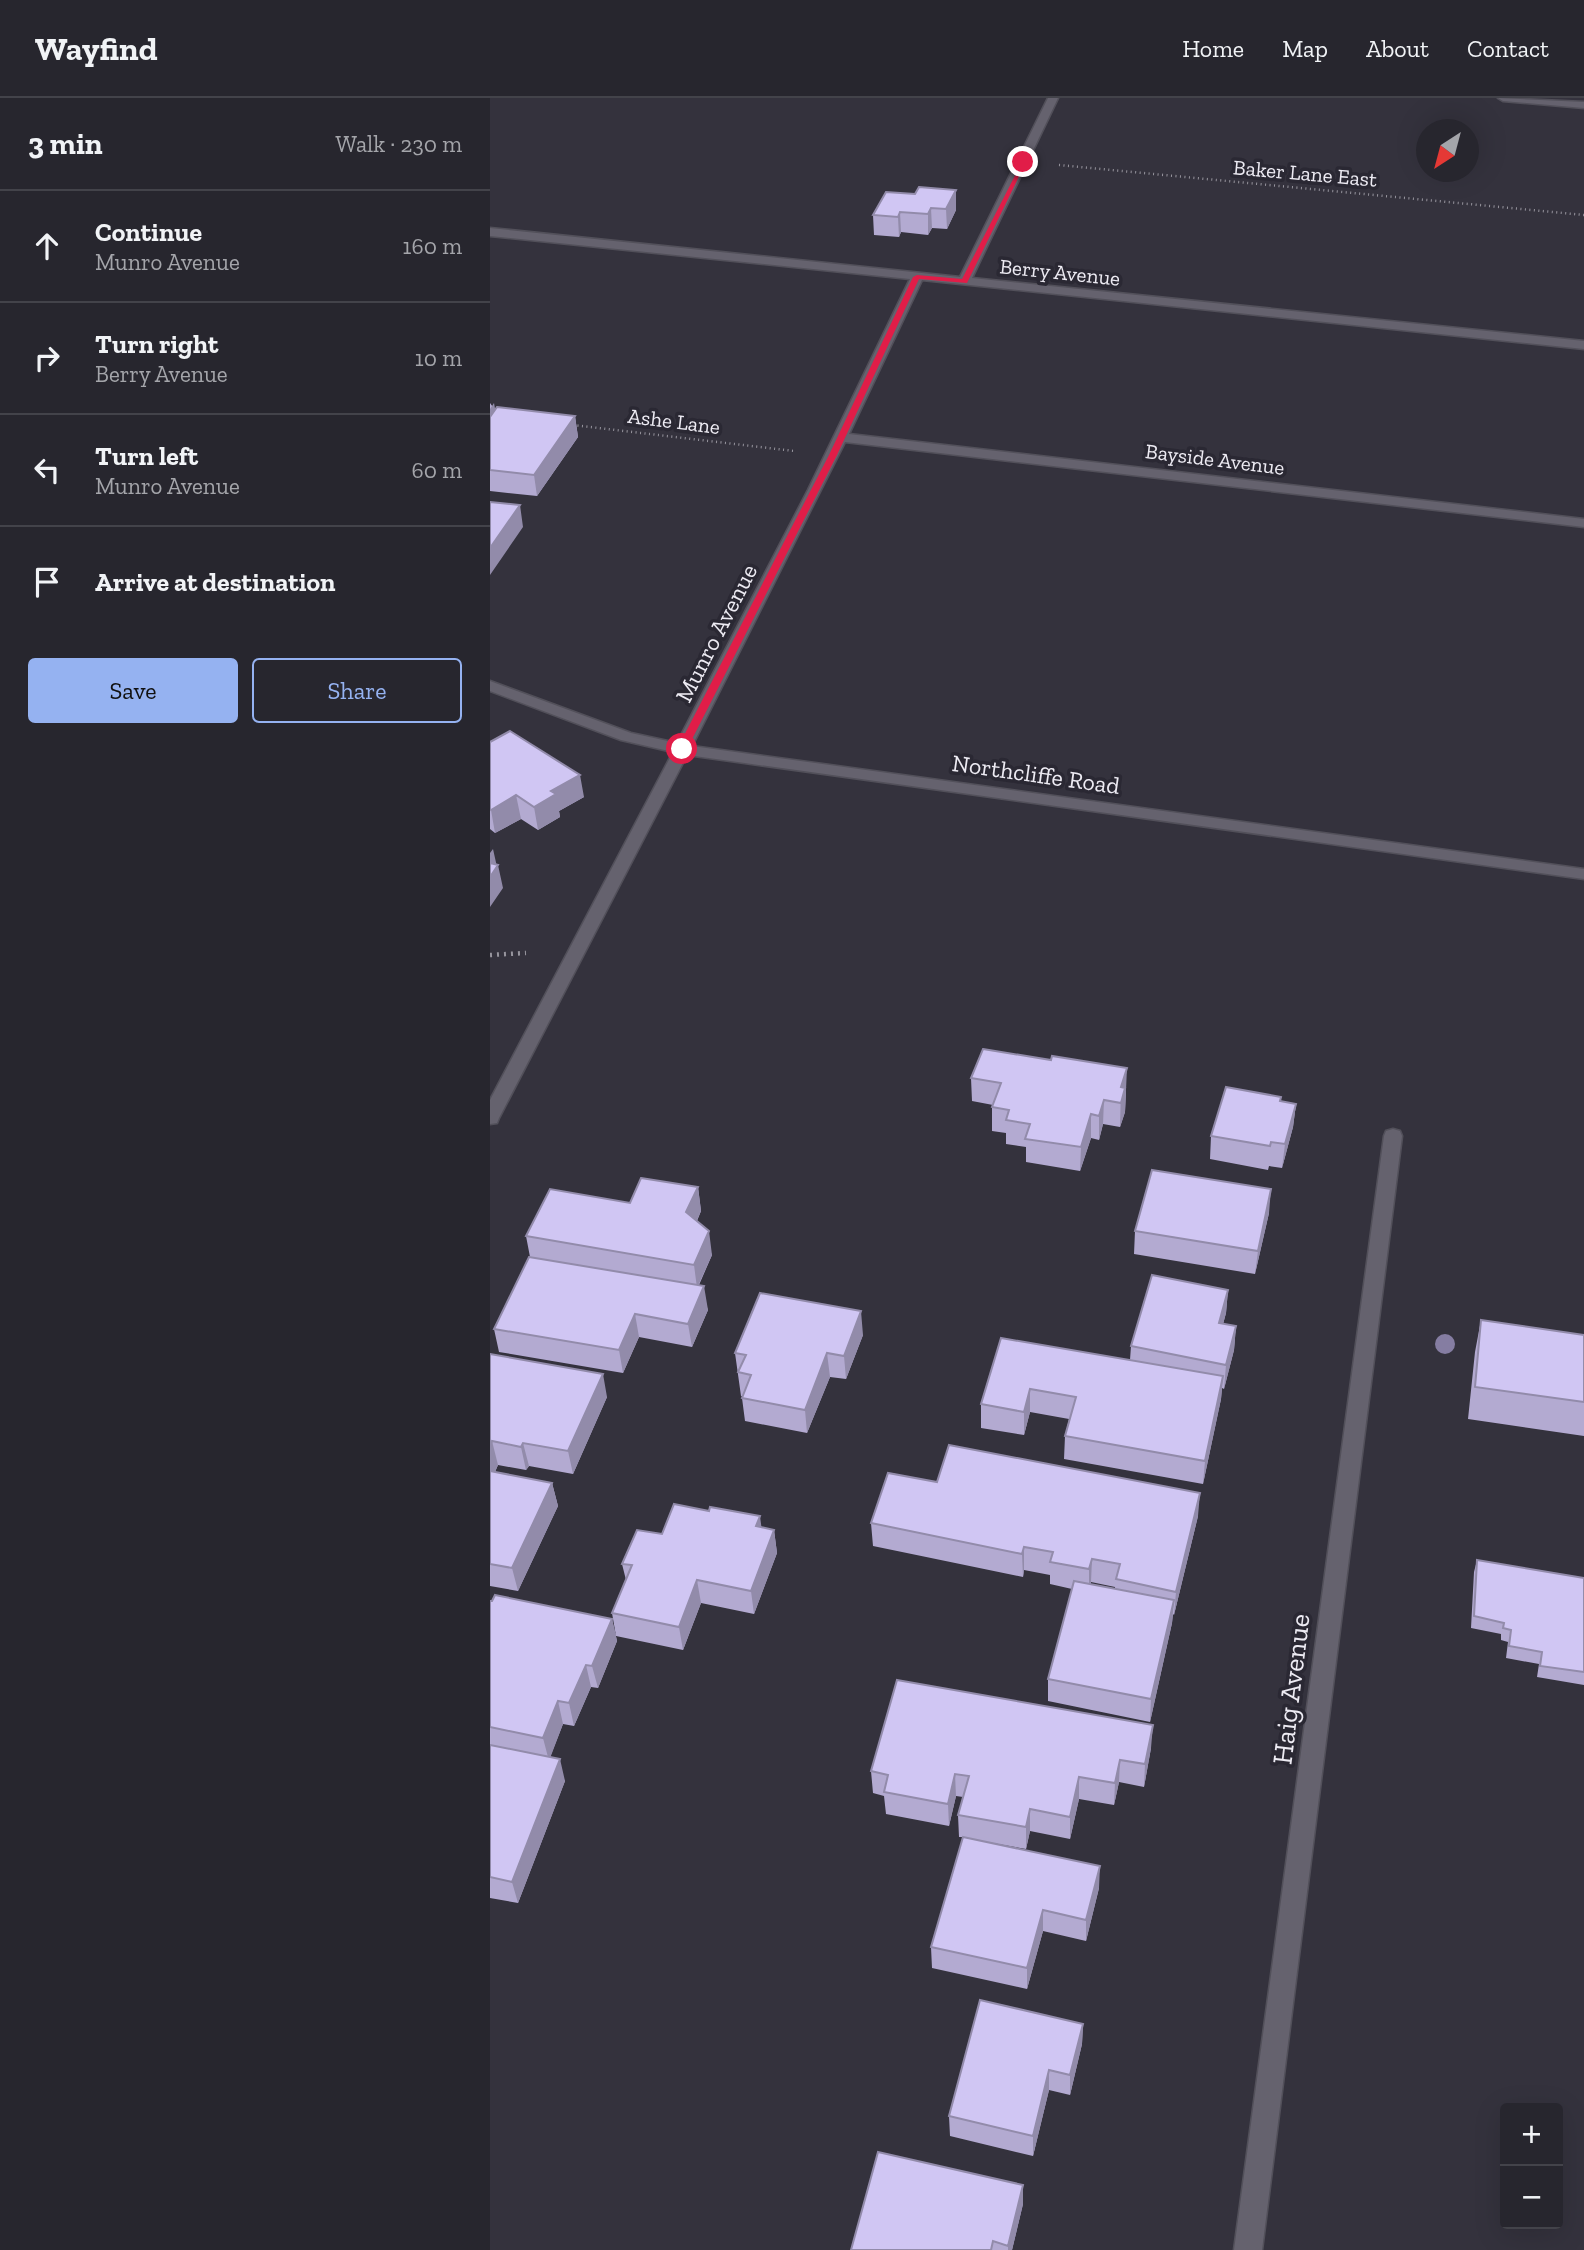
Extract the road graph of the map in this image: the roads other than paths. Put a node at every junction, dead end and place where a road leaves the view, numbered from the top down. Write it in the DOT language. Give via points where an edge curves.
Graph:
graph roads {
  1 [pos="1053,98"];
  2 [pos="1503,98"];
  3 [pos="1531,99"];
  4 [pos="1584,105"];
  5 [pos="490,232"];
  6 [pos="917,277"];
  7 [pos="964,281"];
  8 [pos="1584,345"];
  9 [pos="841,437"];
  10 [pos="1584,523"];
  11 [pos="490,686"];
  12 [pos="682,749"];
  13 [pos="1584,874"];
  14 [pos="490,1118"];
  15 [pos="1392,1136"];
  16 [pos="1248,2250"];
  1 -- 7 [label="street"];
  2 -- 3 [label="street"];
  3 -- 4 [label="street"];
  5 -- 6 [label="street, Berry Avenue"];
  6 -- 7 [label="street, Berry Avenue"];
  6 -- 9 [label="street, Munro Avenue"];
  7 -- 8 [label="street, Berry Avenue"];
  9 -- 10 [label="street, Bayside Avenue"];
  9 -- 12 [label="street, Munro Avenue"];
  11 -- 12 [label="street, Northcliffe Road" via="627,737"];
  12 -- 13 [label="street, Northcliffe Road"];
  12 -- 14 [label="street, Munro Avenue"];
  15 -- 16 [label="street, Haig Avenue"];
}
